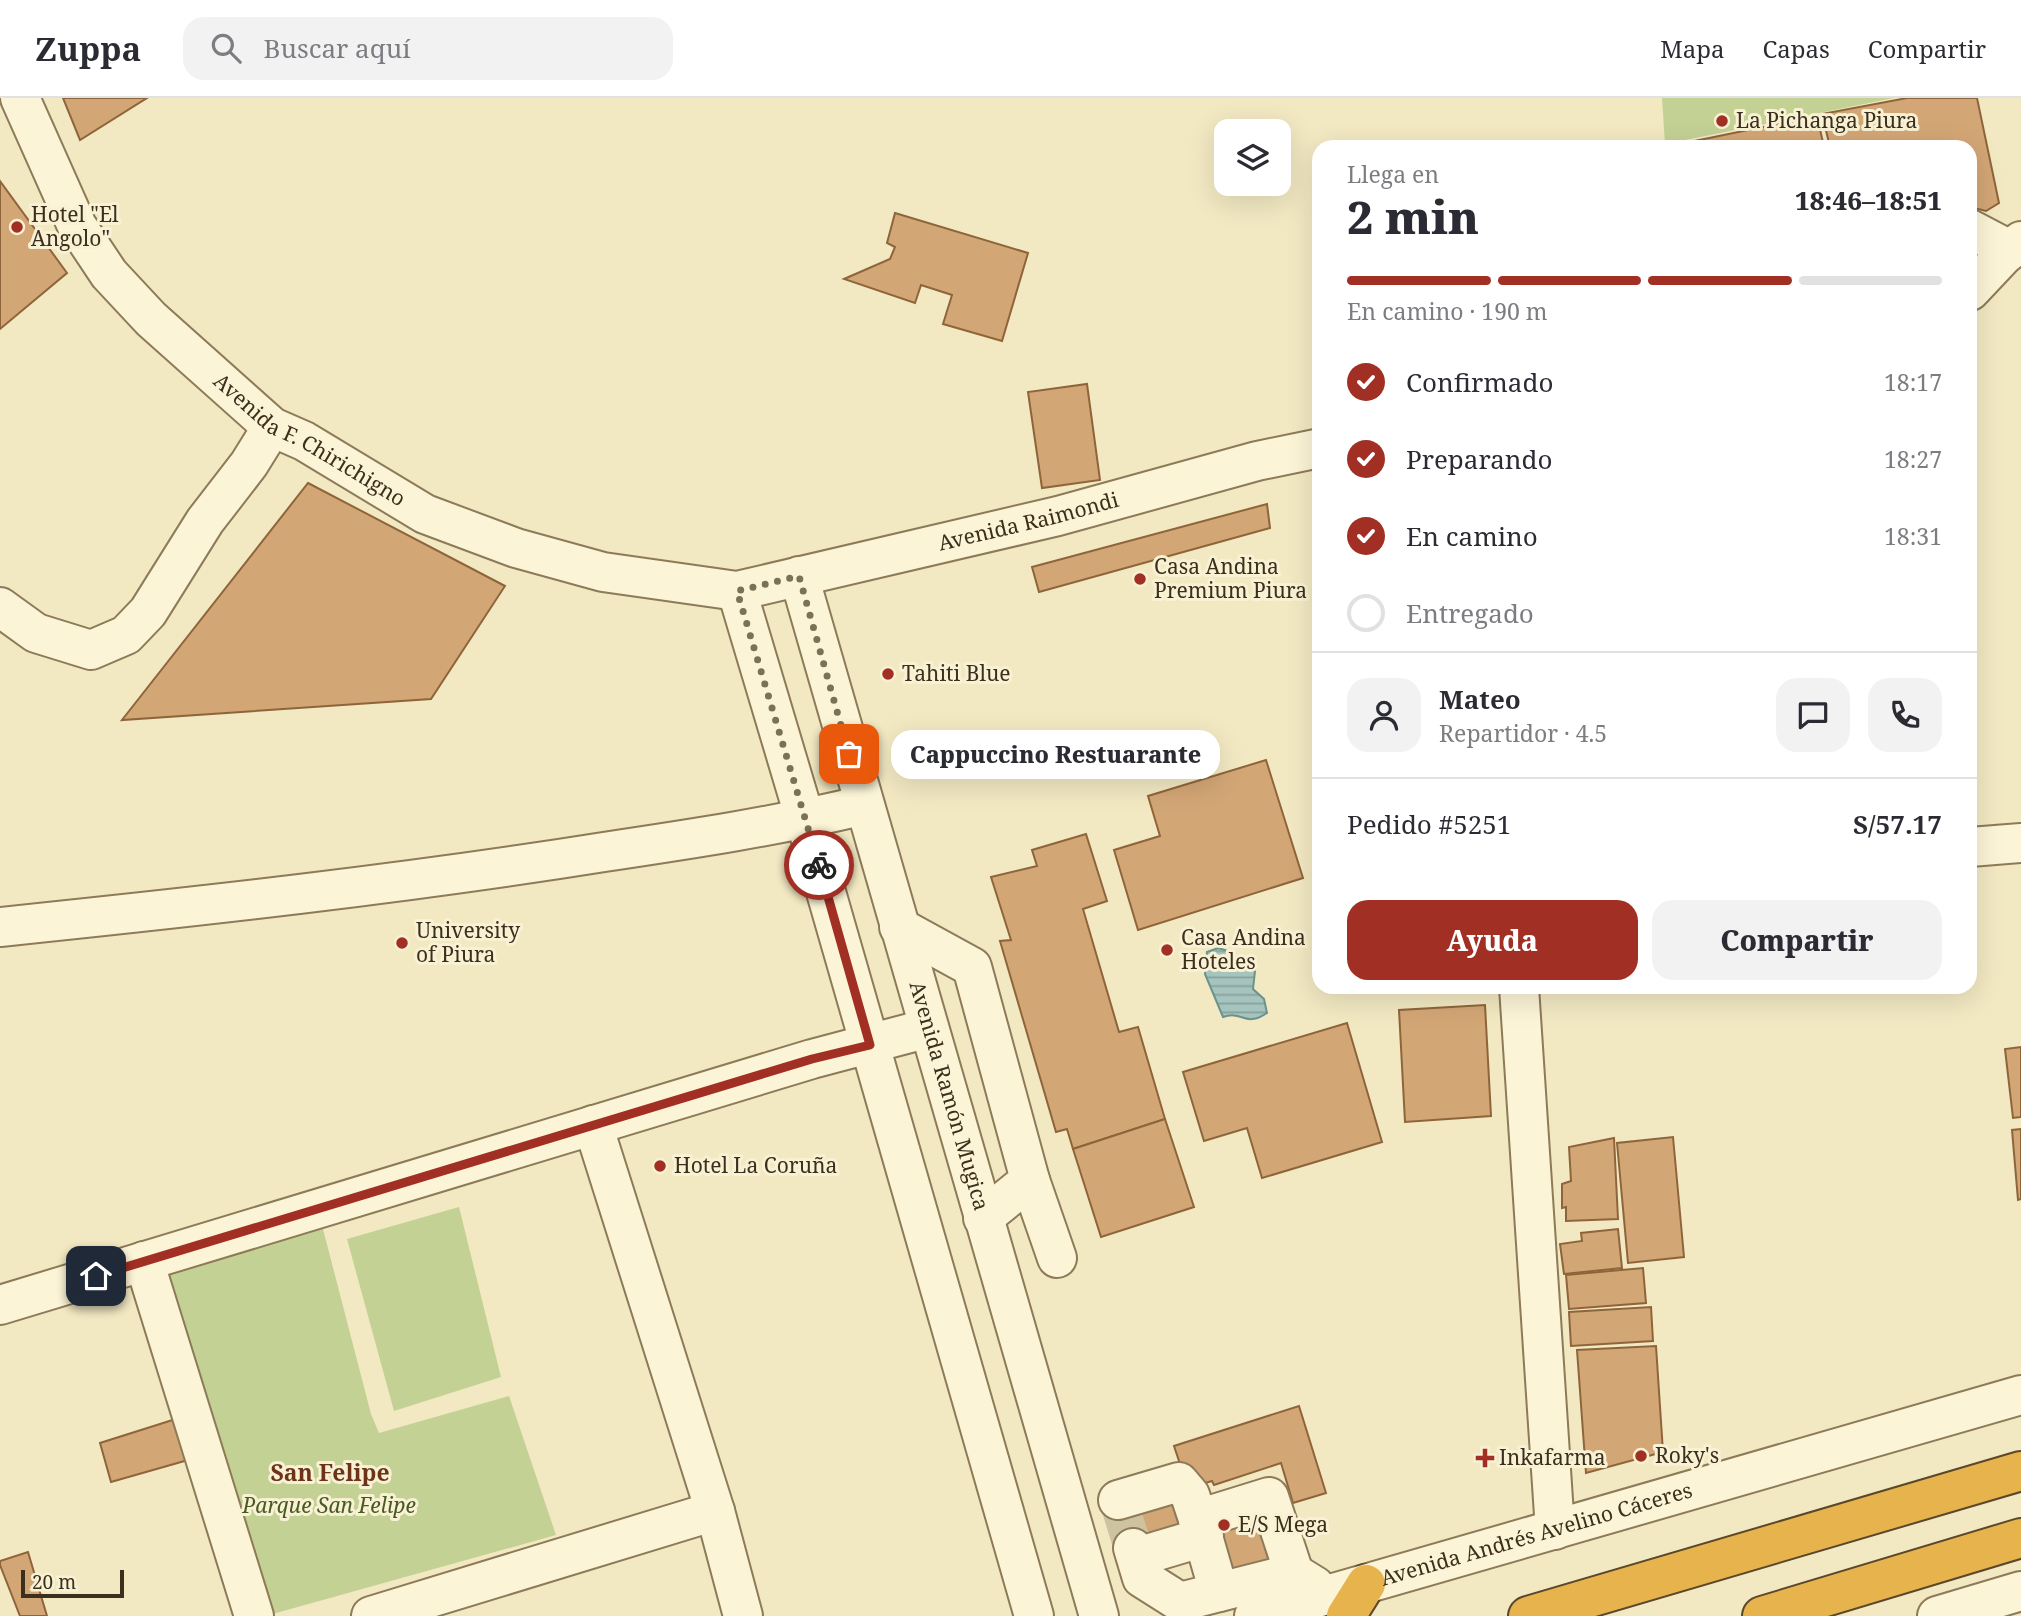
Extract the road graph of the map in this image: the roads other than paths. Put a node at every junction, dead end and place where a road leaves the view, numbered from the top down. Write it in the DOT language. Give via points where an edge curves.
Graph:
graph roads {
  1 [pos="20,98"];
  2 [pos="1977,231"];
  3 [pos="2016,245"];
  4 [pos="1977,284"];
  5 [pos="272,427"];
  6 [pos="1312,450"];
  7 [pos="799,576"];
  8 [pos="737,591"];
  9 [pos="0,607"];
  10 [pos="864,805"];
  11 [pos="805,819"];
  12 [pos="2021,843"];
  13 [pos="1977,846"];
  14 [pos="0,927"];
  15 [pos="899,927"];
  16 [pos="1519,994"];
  17 [pos="929,1028"];
  18 [pos="870,1045"];
  19 [pos="593,1125"];
  20 [pos="1030,1180"];
  21 [pos="984,1218"];
  22 [pos="1056,1258"];
  23 [pos="144,1261"];
  24 [pos="0,1305"];
  25 [pos="2021,1395"];
  26 [pos="2021,1471"];
  27 [pos="1065,1501"];
  28 [pos="715,1511"];
  29 [pos="1007,1520"];
  30 [pos="1201,1528"];
  31 [pos="1555,1530"];
  32 [pos="2021,1538"];
  33 [pos="1137,1561"];
  34 [pos="1294,1573"];
  35 [pos="1366,1584"];
  36 [pos="2021,1591"];
  37 [pos="1219,1592"];
  38 [pos="1337,1605"];
  39 [pos="1177,1609"];
  40 [pos="254,1616"];
  41 [pos="371,1616"];
  42 [pos="743,1616"];
  43 [pos="1034,1616"];
  44 [pos="1099,1616"];
  45 [pos="1115,1616"];
  46 [pos="1254,1616"];
  47 [pos="1528,1616"];
  48 [pos="1762,1616"];
  49 [pos="1937,1616"];
  1 -- 5 [label="street, Avenida F. Chirichigno" via="77,226 109,274 151,319"];
  2 -- 3 [label="street"];
  3 -- 4 [label="street"];
  5 -- 8 [label="street, Avenida F. Chirichigno" via="304,441 425,514 516,548 603,572"];
  5 -- 9 [label="street" via="205,521 156,601 126,635 91,650 36,633"];
  6 -- 7 [label="street, Avenida Raimondi" via="1047,519"];
  7 -- 8 [label="street, Avenida Raimondi"];
  7 -- 10 [label="street, Avenida Ramón Mugica"];
  8 -- 11 [label="street"];
  10 -- 11 [label="street"];
  10 -- 15 [label="street, Avenida Ramón Mugica"];
  11 -- 14 [label="street" via="496,869"];
  11 -- 18 [label="street"];
  12 -- 13 [label="street"];
  15 -- 17 [label="street, Avenida Ramón Mugica"];
  15 -- 20 [label="street" via="972,967"];
  16 -- 31 [label="street"];
  17 -- 18 [label="street"];
  17 -- 21 [label="street, Avenida Ramón Mugica"];
  18 -- 19 [label="street"];
  18 -- 29 [label="street"];
  19 -- 23 [label="street"];
  19 -- 28 [label="street"];
  20 -- 21 [label="street"];
  20 -- 22 [label="street"];
  21 -- 27 [label="street, Avenida Ramón Mugica"];
  23 -- 24 [label="street"];
  23 -- 40 [label="street"];
  25 -- 31 [label="street, Avenida Andrés Avelino Cáceres"];
  26 -- 47 [label="highway"];
  27 -- 29 [label="street"];
  27 -- 30 [label="street" via="1119,1503 1179,1482 1190,1495"];
  27 -- 44 [label="street, Avenida Ramón Mugica"];
  28 -- 41 [label="street"];
  28 -- 42 [label="street"];
  29 -- 43 [label="street"];
  30 -- 33 [label="street"];
  30 -- 34 [label="street" via="1269,1496"];
  30 -- 37 [label="street"];
  31 -- 35 [label="street, Avenida Andrés Avelino Cáceres"];
  32 -- 48 [label="highway"];
  33 -- 39 [label="street"];
  33 -- 45 [label="street"];
  34 -- 37 [label="street"];
  34 -- 38 [label="street"];
  35 -- 38 [label="highway"];
  36 -- 49 [label="street"];
  37 -- 39 [label="street"];
  38 -- 46 [label="street"];
}
